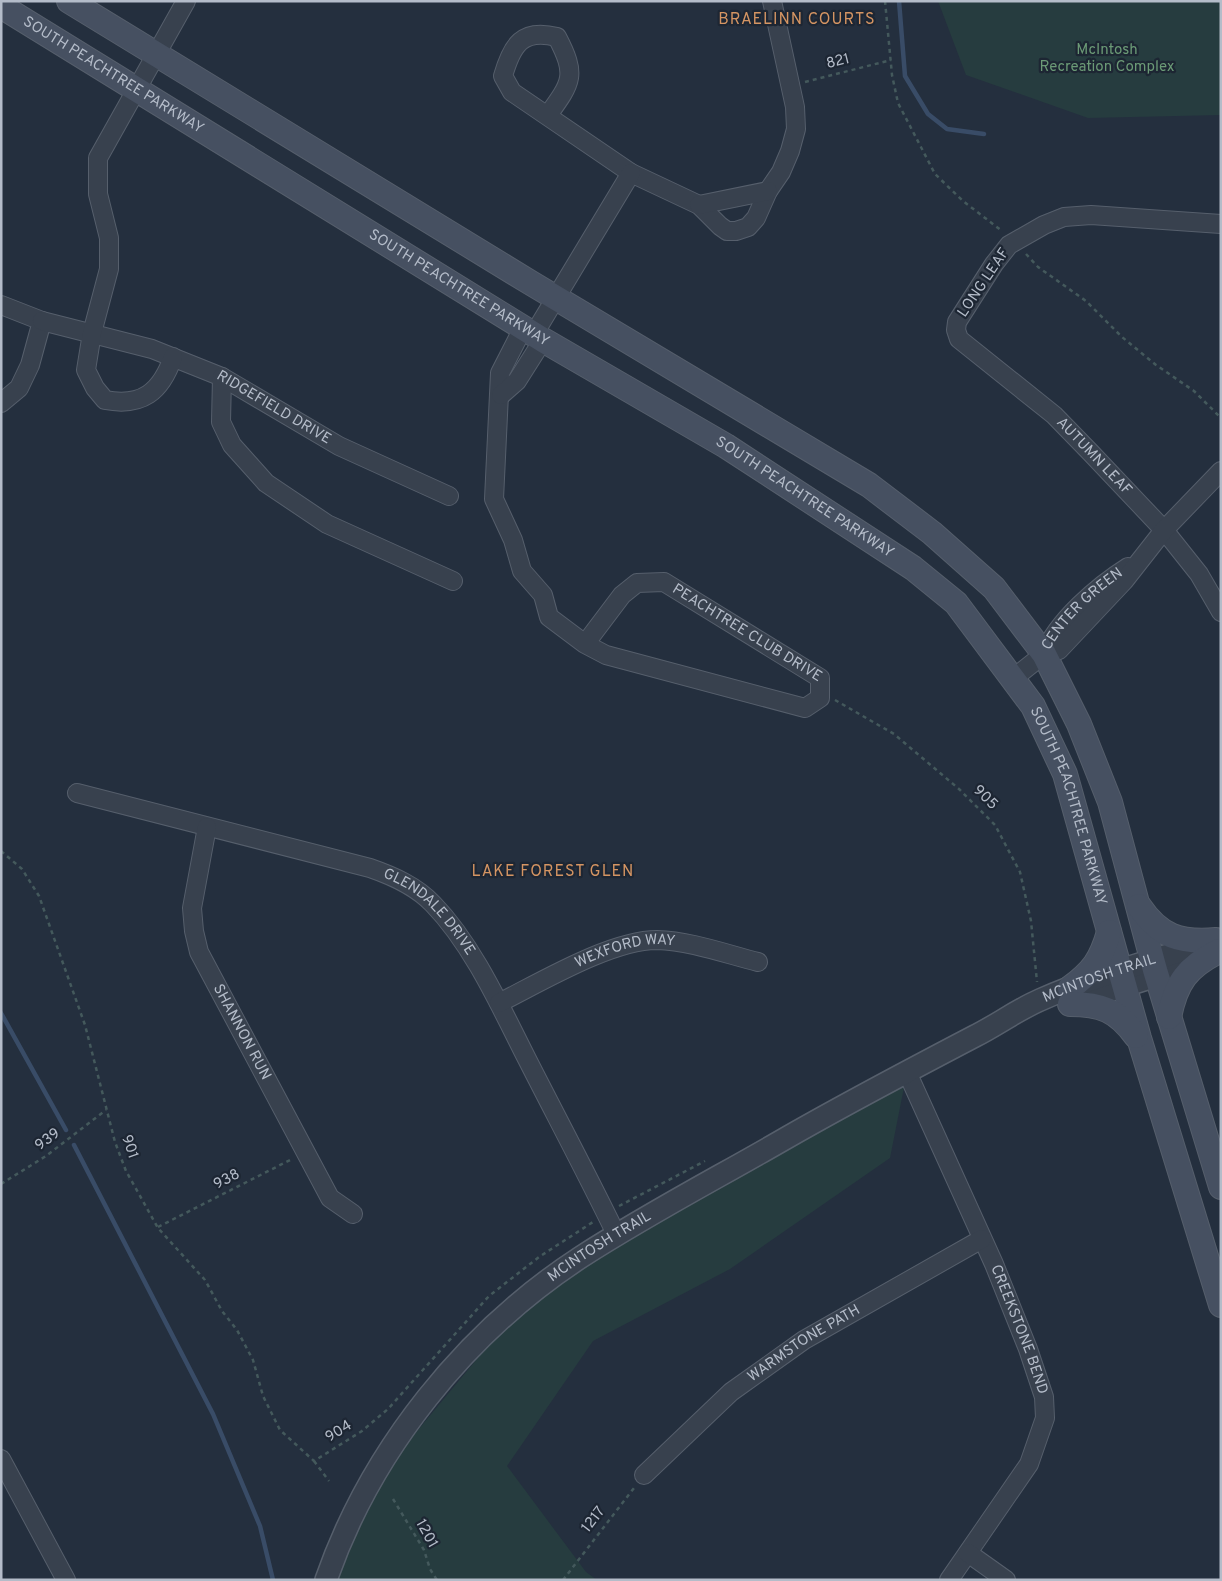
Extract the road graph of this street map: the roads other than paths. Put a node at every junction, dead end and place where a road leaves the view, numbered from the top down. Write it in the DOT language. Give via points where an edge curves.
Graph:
graph roads {
  1 [pos="69,1"];
  2 [pos="186,1"];
  3 [pos="772,1"];
  4 [pos="1,6"];
  5 [pos="162,45"];
  6 [pos="134,97"];
  7 [pos="548,115"];
  8 [pos="631,173"];
  9 [pos="768,191"];
  10 [pos="699,205"];
  11 [pos="1221,224"];
  12 [pos="556,298"];
  13 [pos="1,305"];
  14 [pos="42,321"];
  15 [pos="92,333"];
  16 [pos="534,334"];
  17 [pos="173,357"];
  18 [pos="222,377"];
  19 [pos="1020,388"];
  20 [pos="501,395"];
  21 [pos="1,403"];
  22 [pos="1221,471"];
  23 [pos="449,496"];
  24 [pos="1164,530"];
  25 [pos="453,581"];
  26 [pos="1221,612"];
  27 [pos="585,644"];
  28 [pos="1044,654"];
  29 [pos="1014,678"];
  30 [pos="77,793"];
  31 [pos="207,827"];
  32 [pos="1137,903"];
  33 [pos="1109,932"];
  34 [pos="1219,945"];
  35 [pos="758,962"];
  36 [pos="1154,968"];
  37 [pos="1122,979"];
  38 [pos="1070,996"];
  39 [pos="499,1003"];
  40 [pos="1169,1017"];
  41 [pos="1139,1038"];
  42 [pos="907,1072"];
  43 [pos="1221,1187"];
  44 [pos="353,1214"];
  45 [pos="617,1236"];
  46 [pos="982,1239"];
  47 [pos="1221,1305"];
  48 [pos="1,1459"];
  49 [pos="644,1474"];
  50 [pos="968,1553"];
  51 [pos="66,1580"];
  52 [pos="326,1580"];
  53 [pos="949,1580"];
  54 [pos="1006,1580"];
  1 -- 5 [label="main road"];
  2 -- 5 [label="street"];
  3 -- 9 [label="street" via="791,86 796,129 781,172"];
  4 -- 6 [label="main road, SOUTH PEACHTREE PARKWAY"];
  5 -- 6 [label="street"];
  5 -- 12 [label="main road"];
  6 -- 15 [label="street" via="98,158 98,194 108,238 109,269"];
  6 -- 16 [label="main road, SOUTH PEACHTREE PARKWAY"];
  7 -- 7 [label="street" via="512,92 503,76 509,55 524,38 541,33 557,37 568,58 571,78"];
  7 -- 8 [label="street"];
  8 -- 10 [label="street"];
  8 -- 12 [label="street"];
  9 -- 10 [label="street"];
  9 -- 10 [label="street" via="756,218 748,227 736,232 720,226"];
  11 -- 19 [label="street, LONG LEAF" via="1091,215 1064,217 1025,234 1009,245 969,301 956,330 959,340"];
  12 -- 16 [label="street"];
  12 -- 28 [label="main road" via="869,485 932,533 994,588"];
  13 -- 14 [label="street, RIDGEFIELD DRIVE"];
  14 -- 15 [label="street, RIDGEFIELD DRIVE"];
  14 -- 21 [label="street" via="30,365 19,388"];
  15 -- 17 [label="street, RIDGEFIELD DRIVE"];
  15 -- 17 [label="street" via="86,370 105,400 123,403 154,392"];
  16 -- 20 [label="street" via="517,381"];
  16 -- 20 [label="street, PEACHTREE CLUB DRIVE" via="500,373"];
  16 -- 29 [label="main road, SOUTH PEACHTREE PARKWAY" via="726,446 913,568 956,603"];
  17 -- 18 [label="street, RIDGEFIELD DRIVE"];
  18 -- 23 [label="street, RIDGEFIELD DRIVE" via="339,446"];
  18 -- 25 [label="street" via="221,422 232,445 266,483 327,524"];
  19 -- 24 [label="street, AUTUMN LEAF" via="1054,415"];
  20 -- 27 [label="street, PEACHTREE CLUB DRIVE" via="494,499 513,540 522,571 543,595 549,617"];
  22 -- 24 [label="street, CENTER GREEN"];
  24 -- 26 [label="street, AUTUMN LEAF" via="1199,574"];
  24 -- 28 [label="street, CENTER GREEN" via="1143,557 1104,582 1050,638"];
  27 -- 27 [label="street, PEACHTREE CLUB DRIVE" via="622,595 637,583 664,582 820,678 820,698 805,708 606,655"];
  28 -- 29 [label="street"];
  28 -- 32 [label="main road" via="1079,724 1110,802"];
  29 -- 33 [label="main road, SOUTH PEACHTREE PARKWAY" via="1033,706 1064,774"];
  30 -- 31 [label="street, GLENDALE DRIVE"];
  31 -- 39 [label="street, GLENDALE DRIVE" via="370,868 412,888 447,919"];
  31 -- 44 [label="street, SHANNON RUN" via="192,908 199,952 330,1198"];
  32 -- 34 [label="main road" via="1151,923 1170,936"];
  32 -- 36 [label="main road"];
  33 -- 37 [label="main road, SOUTH PEACHTREE PARKWAY"];
  33 -- 38 [label="main road" via="1102,955"];
  34 -- 36 [label="street, MCINTOSH TRAIL"];
  34 -- 40 [label="main road" via="1184,976 1173,996"];
  35 -- 39 [label="street, WEXFORD WAY" via="684,944 657,940 634,943 611,949"];
  36 -- 37 [label="street, MCINTOSH TRAIL"];
  36 -- 40 [label="main road"];
  37 -- 38 [label="street, MCINTOSH TRAIL"];
  37 -- 41 [label="main road, SOUTH PEACHTREE PARKWAY"];
  38 -- 41 [label="main road" via="1110,1010"];
  38 -- 42 [label="street, MCINTOSH TRAIL" via="1038,1001"];
  39 -- 45 [label="street, GLENDALE DRIVE"];
  40 -- 43 [label="main road"];
  41 -- 47 [label="main road, SOUTH PEACHTREE PARKWAY"];
  42 -- 45 [label="street, MCINTOSH TRAIL"];
  42 -- 46 [label="street, CREEKSTONE BEND"];
  45 -- 52 [label="street, MCINTOSH TRAIL" via="531,1294 436,1387 396,1438 364,1495"];
  46 -- 49 [label="street, WARMSTONE PATH" via="804,1340 731,1392"];
  46 -- 50 [label="street, CREEKSTONE BEND" via="1031,1358 1044,1396 1045,1418 1028,1464"];
  48 -- 51 [label="street"];
  50 -- 53 [label="street, CREEKSTONE BEND"];
  50 -- 54 [label="street"];
}
